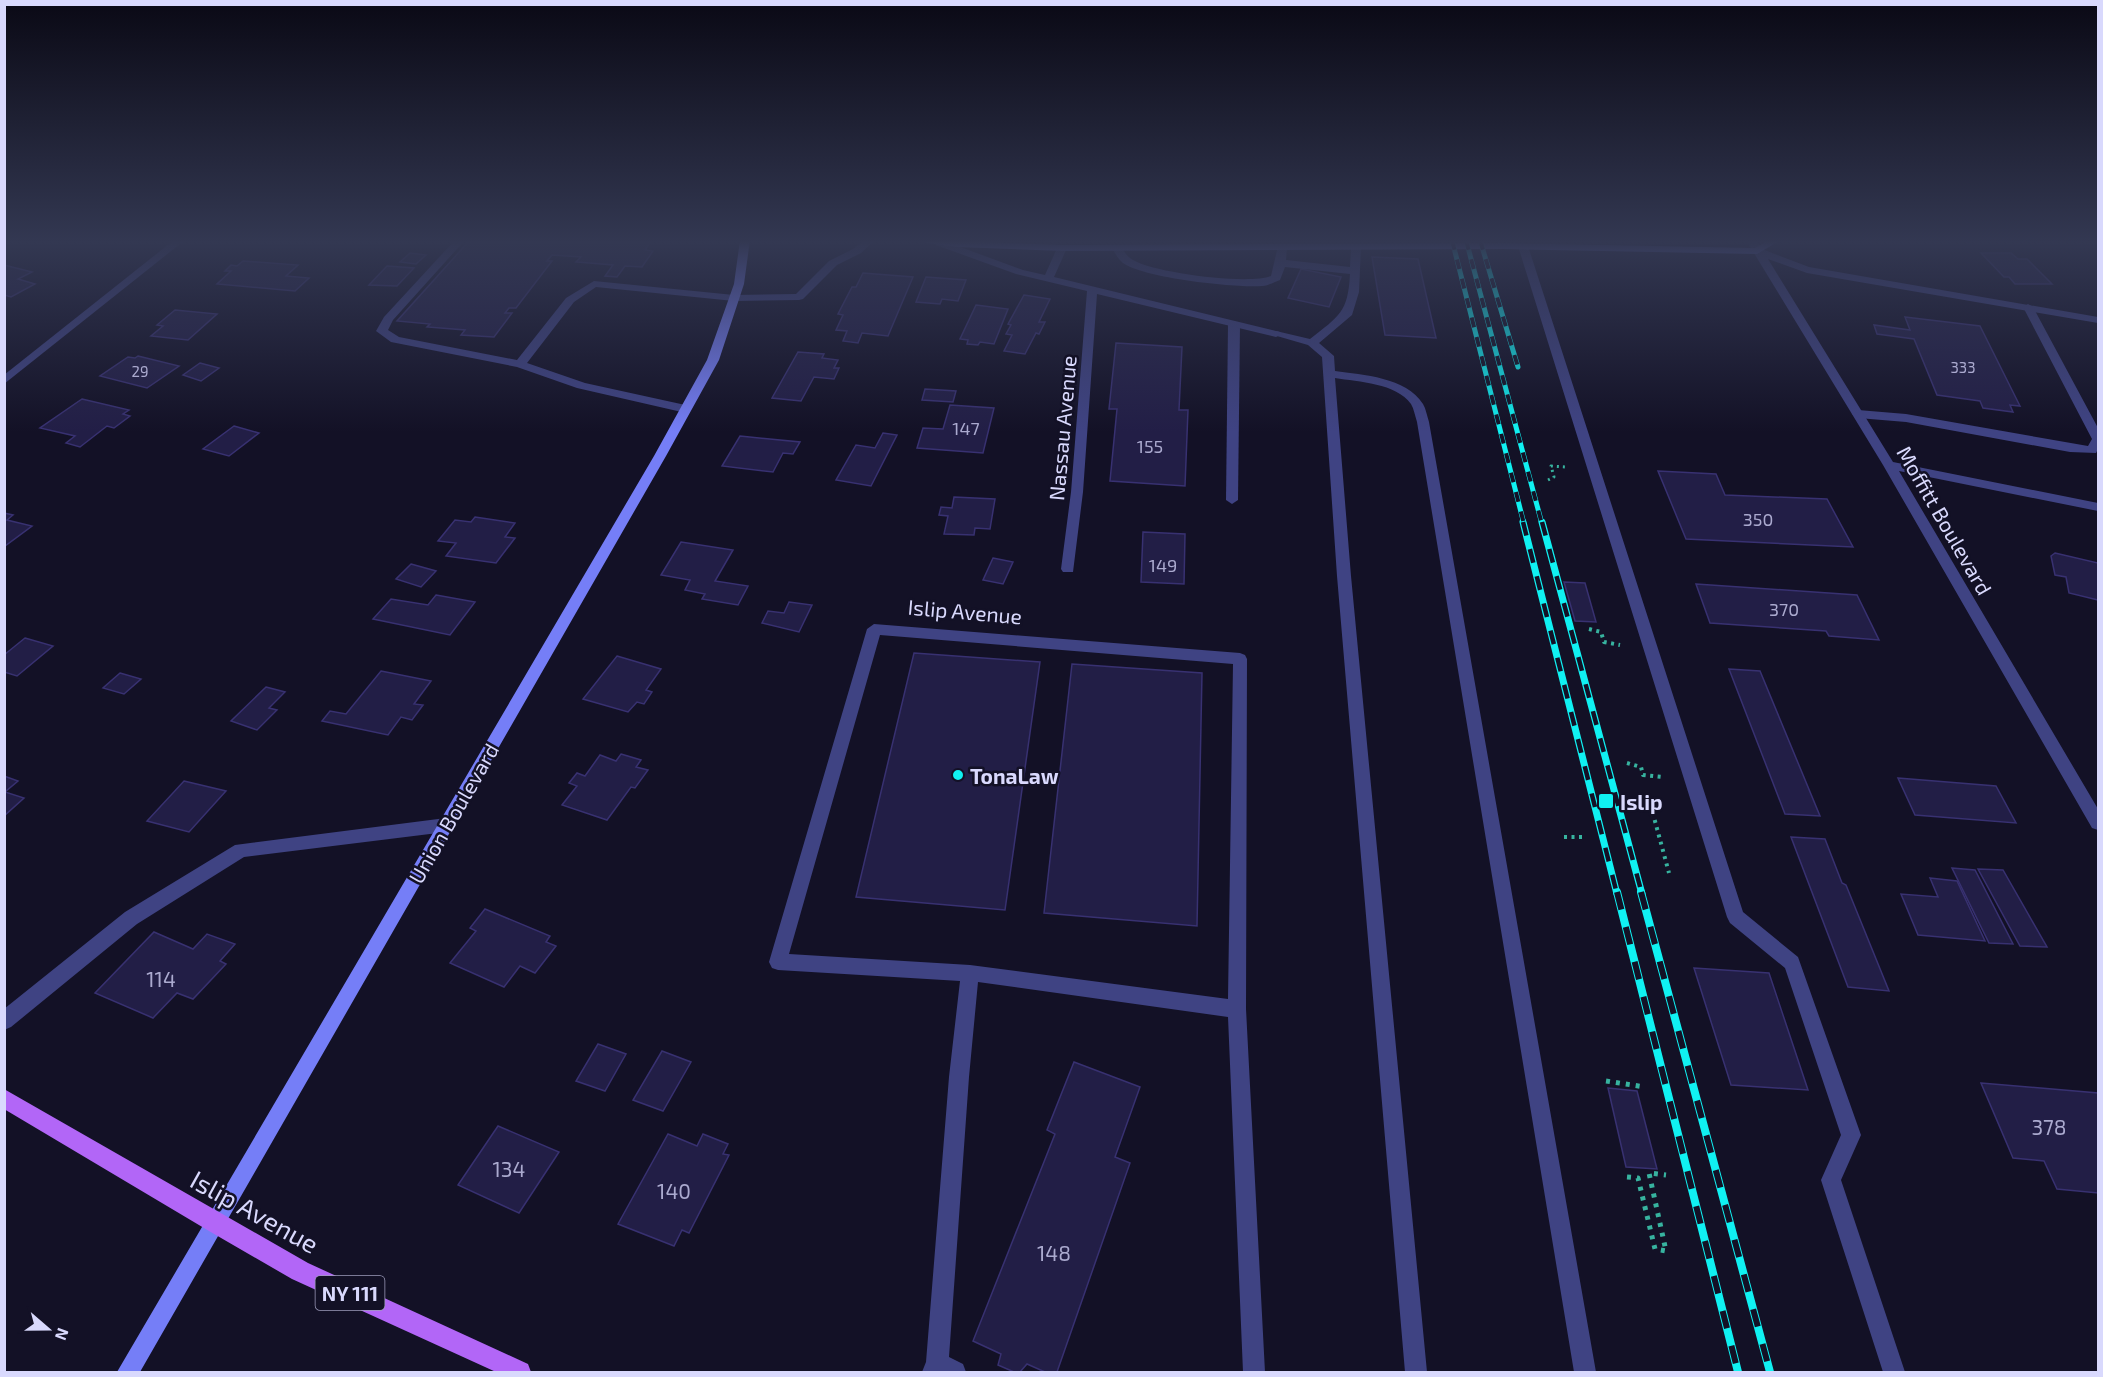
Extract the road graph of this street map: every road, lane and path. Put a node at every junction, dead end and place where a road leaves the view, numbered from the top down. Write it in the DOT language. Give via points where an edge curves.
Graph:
graph roads {
  1 [pos="100,304"];
  2 [pos="401,304"];
  3 [pos="567,304"];
  4 [pos="732,304"];
  5 [pos="1091,304"];
  6 [pos="1152,304"];
  7 [pos="1350,304"];
  8 [pos="1541,304"];
  9 [pos="1790,304"];
  10 [pos="2012,304"];
  11 [pos="2028,307"];
  12 [pos="2098,320"];
  13 [pos="1234,324"];
  14 [pos="1312,343"];
  15 [pos="520,364"];
  16 [pos="1329,374"];
  17 [pos="4,381"];
  18 [pos="686,409"];
  19 [pos="1858,414"];
  20 [pos="1889,465"];
  21 [pos="1551,466"];
  22 [pos="1548,480"];
  23 [pos="1232,500"];
  24 [pos="2098,507"];
  25 [pos="1068,569"];
  26 [pos="1589,628"];
  27 [pos="1604,642"];
  28 [pos="1627,763"];
  29 [pos="1643,775"];
  30 [pos="1640,808"];
  31 [pos="2098,823"];
  32 [pos="446,825"];
  33 [pos="1564,837"];
  34 [pos="1584,837"];
  35 [pos="1669,873"];
  36 [pos="970,973"];
  37 [pos="1237,1009"];
  38 [pos="4,1021"];
  39 [pos="1606,1081"];
  40 [pos="1645,1087"];
  41 [pos="4,1098"];
  42 [pos="1666,1175"];
  43 [pos="1627,1177"];
  44 [pos="216,1224"];
  45 [pos="942,1369"];
  46 [pos="128,1372"];
  47 [pos="520,1372"];
  48 [pos="1254,1372"];
  49 [pos="1416,1372"];
  50 [pos="1585,1372"];
  51 [pos="1894,1372"];
  1 -- 17 [label="street"];
  2 -- 15 [label="street" via="382,331 395,340"];
  3 -- 15 [label="street"];
  4 -- 18 [label="main road, Union Boulevard" via="713,360"];
  5 -- 25 [label="street, Nassau Avenue"];
  6 -- 13 [label="street"];
  7 -- 14 [label="street" via="1347,315"];
  8 -- 51 [label="street" via="1736,917 1792,963 1851,1135 1832,1180"];
  9 -- 19 [label="street, Moffitt Boulevard"];
  10 -- 11 [label="street"];
  11 -- 12 [label="street"];
  11 -- 19 [label="street" via="2098,440 2092,450 1906,418"];
  13 -- 14 [label="street"];
  13 -- 23 [label="street"];
  14 -- 16 [label="street" via="1328,356"];
  15 -- 18 [label="street" via="617,395"];
  16 -- 49 [label="street"];
  16 -- 50 [label="street" via="1400,390 1416,403 1423,422"];
  18 -- 32 [label="main road, Union Boulevard"];
  19 -- 20 [label="street, Moffitt Boulevard"];
  20 -- 24 [label="street"];
  20 -- 31 [label="street, Moffitt Boulevard"];
  21 -- 22 [label="path" via="1554,477"];
  26 -- 27 [label="path" via="1601,632"];
  28 -- 29 [label="path" via="1641,767"];
  30 -- 35 [label="path" via="1652,810"];
  32 -- 38 [label="street" via="241,850 131,918"];
  32 -- 44 [label="main road, Union Boulevard"];
  33 -- 34 [label="path"];
  36 -- 37 [label="street"];
  36 -- 37 [label="street, Islip Avenue" via="778,962 874,629 1240,659"];
  36 -- 45 [label="street" via="959,1077"];
  37 -- 48 [label="street"];
  39 -- 40 [label="path"];
  41 -- 44 [label="main road, Islip Avenue / NY 111"];
  42 -- 43 [label="path" via="1649,1173 1666,1251 1655,1249 1638,1178"];
  44 -- 46 [label="main road, Union Boulevard"];
  44 -- 47 [label="main road, Islip Avenue / NY 111" via="300,1270"];
}
